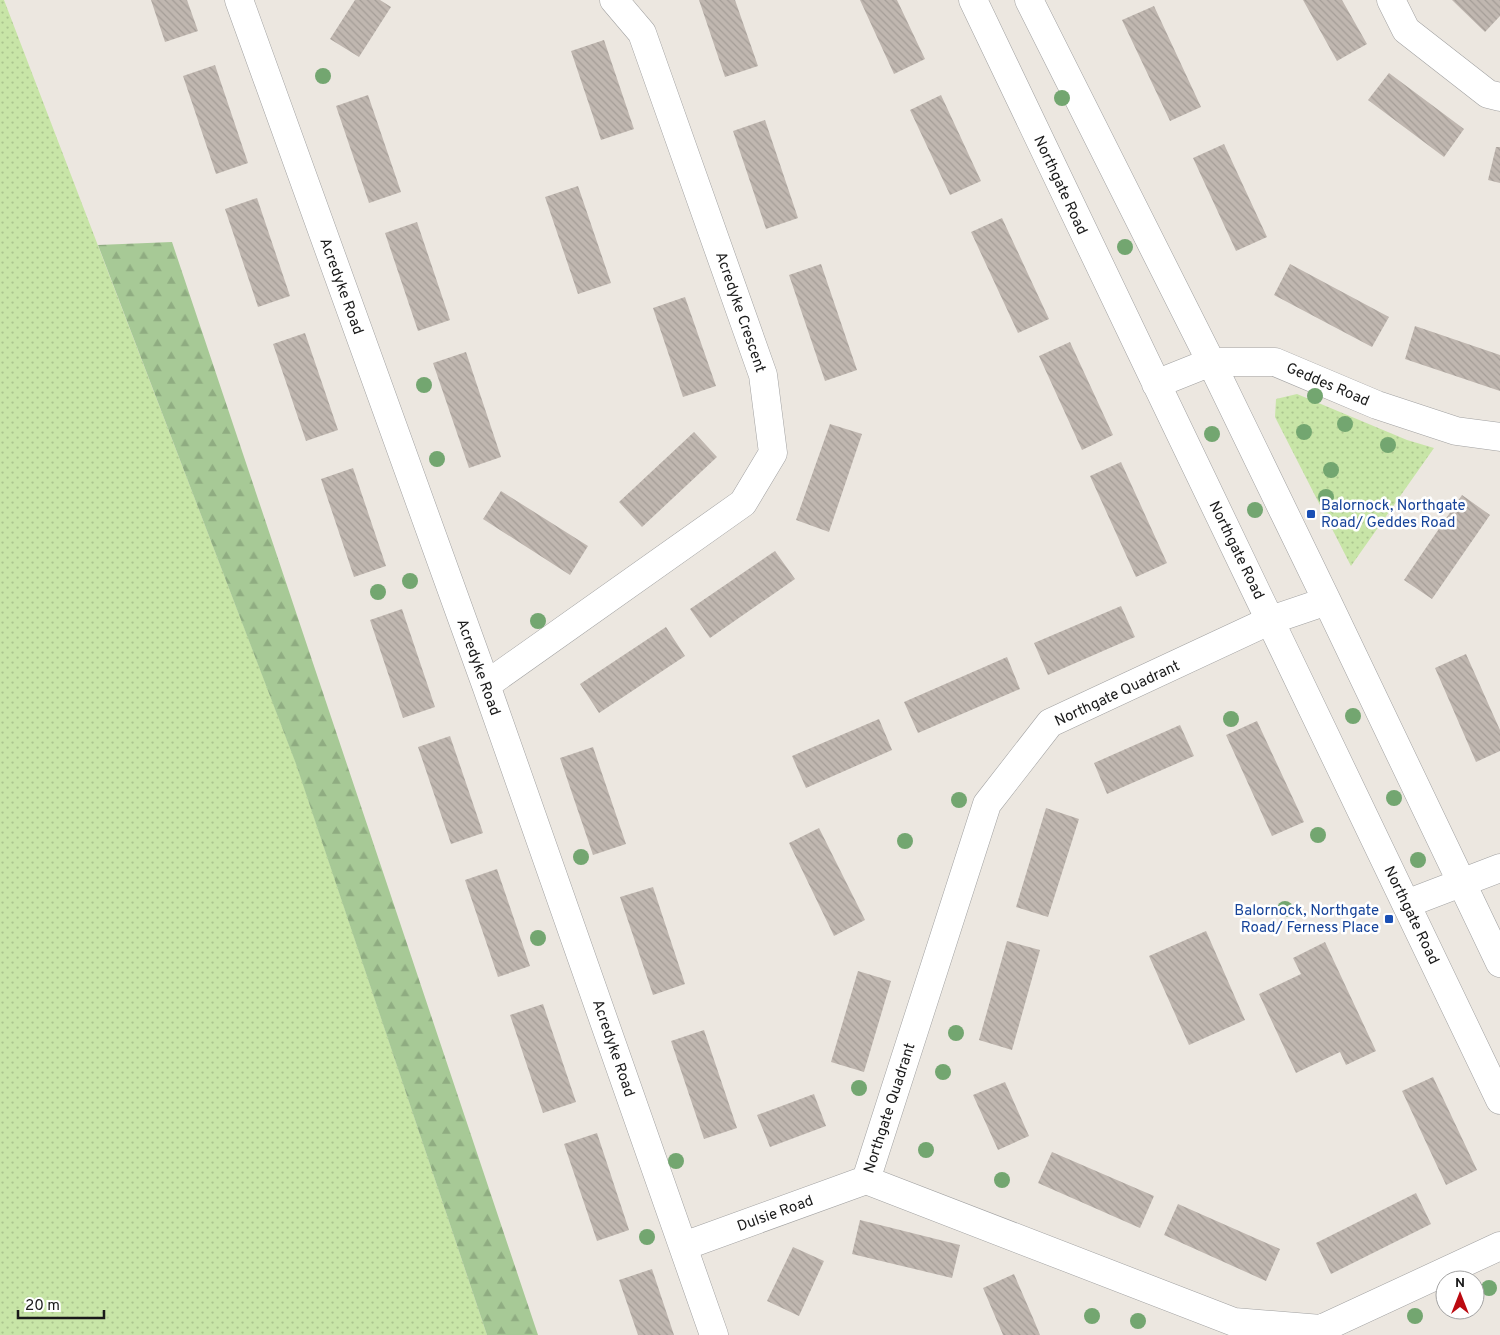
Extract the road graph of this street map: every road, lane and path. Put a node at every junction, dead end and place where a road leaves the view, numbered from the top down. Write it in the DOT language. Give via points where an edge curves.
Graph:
graph roads {
  1 [pos="239,0"];
  2 [pos="614,0"];
  3 [pos="973,0"];
  4 [pos="1029,0"];
  5 [pos="1391,0"];
  6 [pos="1500,96"];
  7 [pos="1211,362"];
  8 [pos="1156,384"];
  9 [pos="1500,437"];
  10 [pos="1327,601"];
  11 [pos="1271,620"];
  12 [pos="486,685"];
  13 [pos="1500,868"];
  14 [pos="1461,882"];
  15 [pos="1406,904"];
  16 [pos="1500,963"];
  17 [pos="1500,1100"];
  18 [pos="866,1180"];
  19 [pos="684,1246"];
  20 [pos="1500,1246"];
  21 [pos="714,1335"];
  1 -- 12 [label="street, Acredyke Road"];
  2 -- 12 [label="street, Acredyke Crescent" via="642,33 764,375 773,453 742,503"];
  3 -- 8 [label="street, Northgate Road"];
  4 -- 7 [label="street"];
  5 -- 6 [label="street" via="1406,30 1488,94"];
  7 -- 8 [label="street, Geddes Road"];
  7 -- 9 [label="street, Geddes Road" via="1275,362 1386,408 1456,431"];
  7 -- 10 [label="street"];
  8 -- 11 [label="street, Northgate Road"];
  10 -- 11 [label="street, Northgate Quadrant"];
  10 -- 14 [label="street"];
  11 -- 15 [label="street, Northgate Road"];
  11 -- 18 [label="street, Northgate Quadrant" via="1050,724 987,804"];
  12 -- 19 [label="street, Acredyke Road"];
  13 -- 14 [label="street"];
  14 -- 15 [label="street"];
  14 -- 16 [label="street"];
  15 -- 17 [label="street, Northgate Road"];
  18 -- 19 [label="street, Dulsie Road"];
  18 -- 20 [label="street, Northgate Quadrant" via="1234,1322 1321,1329"];
  19 -- 21 [label="street, Acredyke Road"];
}
